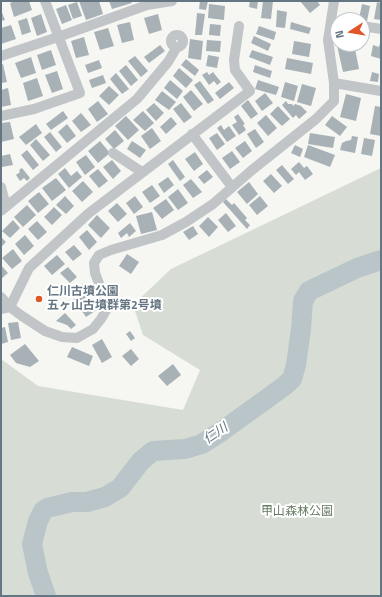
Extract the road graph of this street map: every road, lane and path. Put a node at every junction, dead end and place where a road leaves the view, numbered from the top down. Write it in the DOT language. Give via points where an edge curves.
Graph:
graph roads {
  1 [pos="45,1"];
  2 [pos="172,1"];
  3 [pos="334,1"];
  4 [pos="334,12"];
  5 [pos="239,26"];
  6 [pos="370,27"];
  7 [pos="381,29"];
  8 [pos="330,34"];
  9 [pos="58,37"];
  10 [pos="177,48"];
  11 [pos="1,56"];
  12 [pos="334,83"];
  13 [pos="381,91"];
  14 [pos="1,116"];
  15 [pos="192,134"];
  16 [pos="113,153"];
  17 [pos="142,172"];
  18 [pos="1,187"];
  19 [pos="232,187"];
  20 [pos="3,208"];
  21 [pos="1,297"];
  22 [pos="5,308"];
  1 -- 9 [label="street"];
  2 -- 9 [label="street" via="147,5"];
  3 -- 4 [label="street"];
  5 -- 15 [label="street" via="235,70 250,91"];
  6 -- 7 [label="street"];
  8 -- 12 [label="street" via="328,40"];
  9 -- 11 [label="street"];
  9 -- 14 [label="street" via="80,93 34,109"];
  10 -- 20 [label="street" via="137,99"];
  12 -- 13 [label="street"];
  12 -- 19 [label="street" via="334,101 316,119"];
  15 -- 17 [label="street"];
  15 -- 19 [label="street"];
  16 -- 17 [label="street"];
  17 -- 22 [label="street" via="88,213 29,268"];
  18 -- 20 [label="street"];
  19 -- 22 [label="street" via="213,204 162,235 99,255 94,263 95,273 108,307 93,328 77,338 62,337 45,331"];
  21 -- 22 [label="street"];
}
